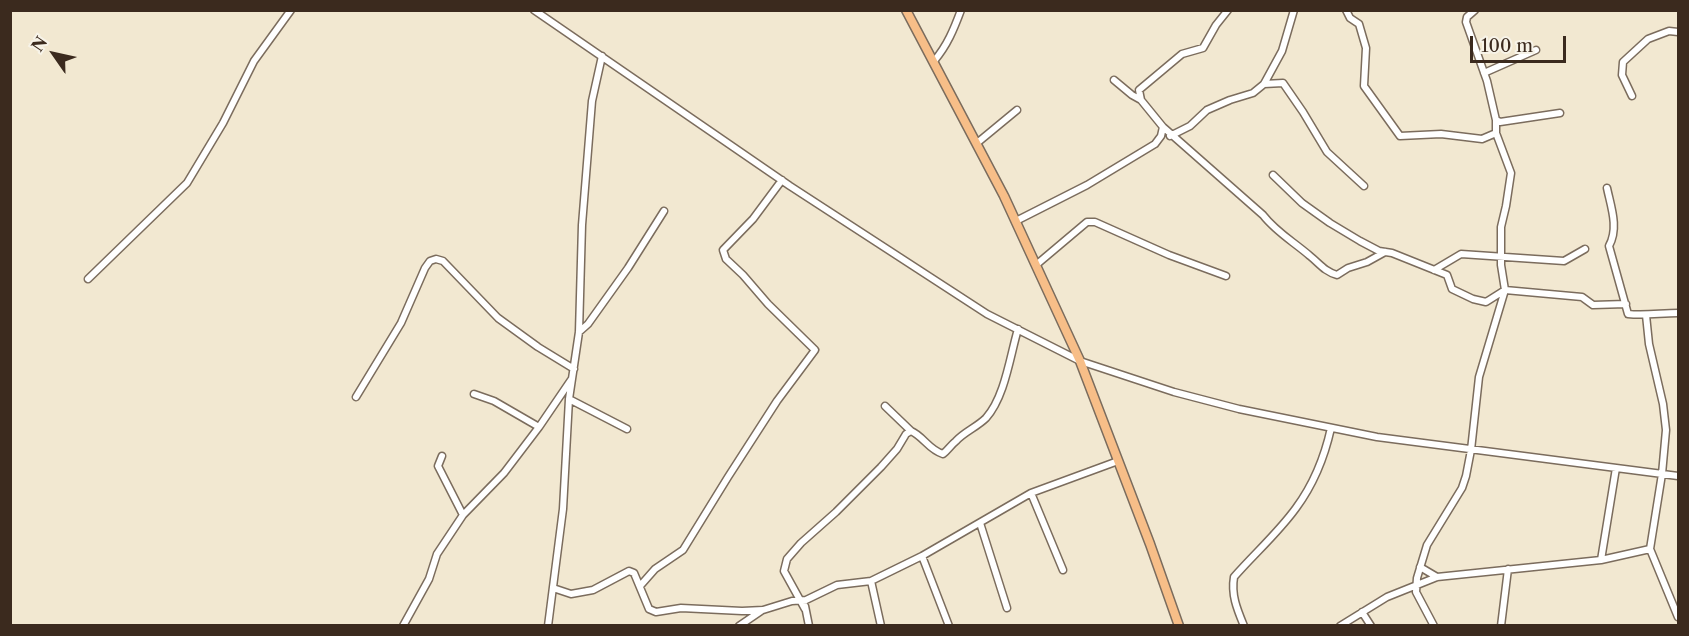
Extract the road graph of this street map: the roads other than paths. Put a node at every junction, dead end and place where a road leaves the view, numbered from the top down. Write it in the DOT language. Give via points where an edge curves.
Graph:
graph roads {
  1 [pos="291,10"];
  2 [pos="534,10"];
  3 [pos="906,10"];
  4 [pos="961,10"];
  5 [pos="1228,10"];
  6 [pos="1294,10"];
  7 [pos="1346,10"];
  8 [pos="1475,10"];
  9 [pos="1678,32"];
  10 [pos="1536,50"];
  11 [pos="602,56"];
  12 [pos="934,61"];
  13 [pos="1484,73"];
  14 [pos="1114,80"];
  15 [pos="1264,84"];
  16 [pos="1632,96"];
  17 [pos="1141,100"];
  18 [pos="1017,110"];
  19 [pos="1560,113"];
  20 [pos="1496,120"];
  21 [pos="1163,127"];
  22 [pos="1496,133"];
  23 [pos="1161,136"];
  24 [pos="1173,136"];
  25 [pos="977,142"];
  26 [pos="1273,175"];
  27 [pos="782,180"];
  28 [pos="1364,186"];
  29 [pos="1607,188"];
  30 [pos="664,211"];
  31 [pos="1016,221"];
  32 [pos="1585,249"];
  33 [pos="1386,252"];
  34 [pos="1501,257"];
  35 [pos="1036,265"];
  36 [pos="1434,270"];
  37 [pos="1226,276"];
  38 [pos="88,279"];
  39 [pos="1505,290"];
  40 [pos="1626,304"];
  41 [pos="1678,314"];
  42 [pos="1646,315"];
  43 [pos="1018,329"];
  44 [pos="579,332"];
  45 [pos="1080,361"];
  46 [pos="574,369"];
  47 [pos="572,378"];
  48 [pos="474,394"];
  49 [pos="356,397"];
  50 [pos="569,399"];
  51 [pos="885,406"];
  52 [pos="539,427"];
  53 [pos="1331,428"];
  54 [pos="627,429"];
  55 [pos="911,431"];
  56 [pos="1471,450"];
  57 [pos="442,456"];
  58 [pos="1118,461"];
  59 [pos="1616,468"];
  60 [pos="1662,474"];
  61 [pos="1678,476"];
  62 [pos="1031,493"];
  63 [pos="463,515"];
  64 [pos="980,523"];
  65 [pos="1650,549"];
  66 [pos="922,556"];
  67 [pos="1601,560"];
  68 [pos="1420,567"];
  69 [pos="1508,569"];
  70 [pos="1062,570"];
  71 [pos="1437,577"];
  72 [pos="871,581"];
  73 [pos="1416,585"];
  74 [pos="640,586"];
  75 [pos="553,588"];
  76 [pos="803,600"];
  77 [pos="1007,608"];
  78 [pos="763,610"];
  79 [pos="1362,612"];
  80 [pos="1678,617"];
  81 [pos="403,626"];
  82 [pos="548,626"];
  83 [pos="739,626"];
  84 [pos="809,626"];
  85 [pos="881,626"];
  86 [pos="950,626"];
  87 [pos="1179,626"];
  88 [pos="1244,626"];
  89 [pos="1340,626"];
  90 [pos="1371,626"];
  91 [pos="1434,626"];
  92 [pos="1501,626"];
  1 -- 38 [label="street" via="254,61 187,183"];
  2 -- 11 [label="street"];
  3 -- 12 [label="main road"];
  4 -- 12 [label="street" via="954,31"];
  5 -- 17 [label="street" via="1203,48 1182,54 1160,71 1139,90"];
  6 -- 15 [label="street" via="1282,51"];
  7 -- 22 [label="street" via="1359,24 1366,48 1364,86 1400,136 1442,134 1482,139"];
  8 -- 13 [label="street" via="1466,22"];
  9 -- 16 [label="street" via="1669,31 1648,39 1623,62 1622,75"];
  10 -- 13 [label="street"];
  11 -- 27 [label="street"];
  11 -- 44 [label="street" via="592,101 586,169"];
  12 -- 25 [label="main road"];
  13 -- 20 [label="street"];
  14 -- 17 [label="street"];
  15 -- 24 [label="street" via="1253,93 1207,110"];
  15 -- 28 [label="street" via="1283,83 1327,152"];
  17 -- 21 [label="street"];
  18 -- 25 [label="street"];
  19 -- 20 [label="street"];
  20 -- 22 [label="street"];
  21 -- 23 [label="street"];
  21 -- 24 [label="street"];
  22 -- 34 [label="street" via="1511,173 1501,227"];
  23 -- 24 [label="street"];
  23 -- 31 [label="street" via="1155,144 1088,185"];
  24 -- 33 [label="street" via="1327,272 1337,275"];
  25 -- 31 [label="main road"];
  26 -- 33 [label="street" via="1330,223"];
  27 -- 43 [label="street" via="987,314"];
  27 -- 74 [label="street" via="723,254 815,350 777,401 683,550 655,569"];
  29 -- 40 [label="street" via="1615,231 1610,246"];
  30 -- 44 [label="street" via="628,268"];
  31 -- 35 [label="main road"];
  32 -- 34 [label="street" via="1564,261"];
  33 -- 36 [label="street"];
  34 -- 36 [label="street" via="1461,254"];
  34 -- 39 [label="street"];
  35 -- 37 [label="street" via="1087,222 1095,222"];
  35 -- 45 [label="main road"];
  36 -- 39 [label="street" via="1447,275 1452,289 1473,299 1486,302"];
  39 -- 40 [label="street" via="1582,297 1593,305"];
  39 -- 56 [label="street" via="1479,376"];
  40 -- 42 [label="street" via="1628,314"];
  41 -- 42 [label="street"];
  42 -- 60 [label="street" via="1666,430"];
  43 -- 45 [label="street"];
  43 -- 55 [label="street" via="1002,388 986,417 942,454"];
  44 -- 46 [label="street"];
  45 -- 53 [label="street" via="1174,392"];
  45 -- 58 [label="main road"];
  46 -- 47 [label="street"];
  46 -- 49 [label="street" via="498,318 443,261 436,259 425,268 401,323"];
  47 -- 50 [label="street"];
  47 -- 52 [label="street"];
  48 -- 52 [label="street" via="494,400"];
  50 -- 54 [label="street"];
  50 -- 75 [label="street"];
  51 -- 55 [label="street"];
  52 -- 63 [label="street" via="504,473"];
  53 -- 56 [label="street"];
  53 -- 88 [label="street" via="1326,449 1297,507 1234,577 1232,590"];
  55 -- 76 [label="street" via="881,467 787,559 784,571"];
  56 -- 59 [label="street"];
  56 -- 68 [label="street" via="1462,488 1427,545"];
  57 -- 63 [label="street" via="438,466"];
  58 -- 62 [label="street"];
  58 -- 87 [label="main road"];
  59 -- 60 [label="street"];
  59 -- 67 [label="street"];
  60 -- 61 [label="street"];
  60 -- 65 [label="street"];
  62 -- 64 [label="street"];
  62 -- 70 [label="street"];
  63 -- 81 [label="street" via="437,554 429,579"];
  64 -- 66 [label="street"];
  64 -- 77 [label="street"];
  65 -- 67 [label="street"];
  65 -- 80 [label="street"];
  66 -- 72 [label="street"];
  66 -- 86 [label="street"];
  67 -- 69 [label="street"];
  68 -- 71 [label="street"];
  68 -- 73 [label="street"];
  69 -- 71 [label="street"];
  69 -- 92 [label="street"];
  71 -- 73 [label="street"];
  72 -- 76 [label="street" via="837,585"];
  72 -- 85 [label="street"];
  73 -- 79 [label="street"];
  73 -- 91 [label="street"];
  74 -- 75 [label="street" via="629,571 593,590 571,594"];
  74 -- 78 [label="street" via="650,609 656,612 681,608"];
  75 -- 82 [label="street"];
  76 -- 78 [label="street"];
  76 -- 84 [label="street"];
  78 -- 83 [label="street"];
  79 -- 89 [label="street"];
  79 -- 90 [label="street"];
}
